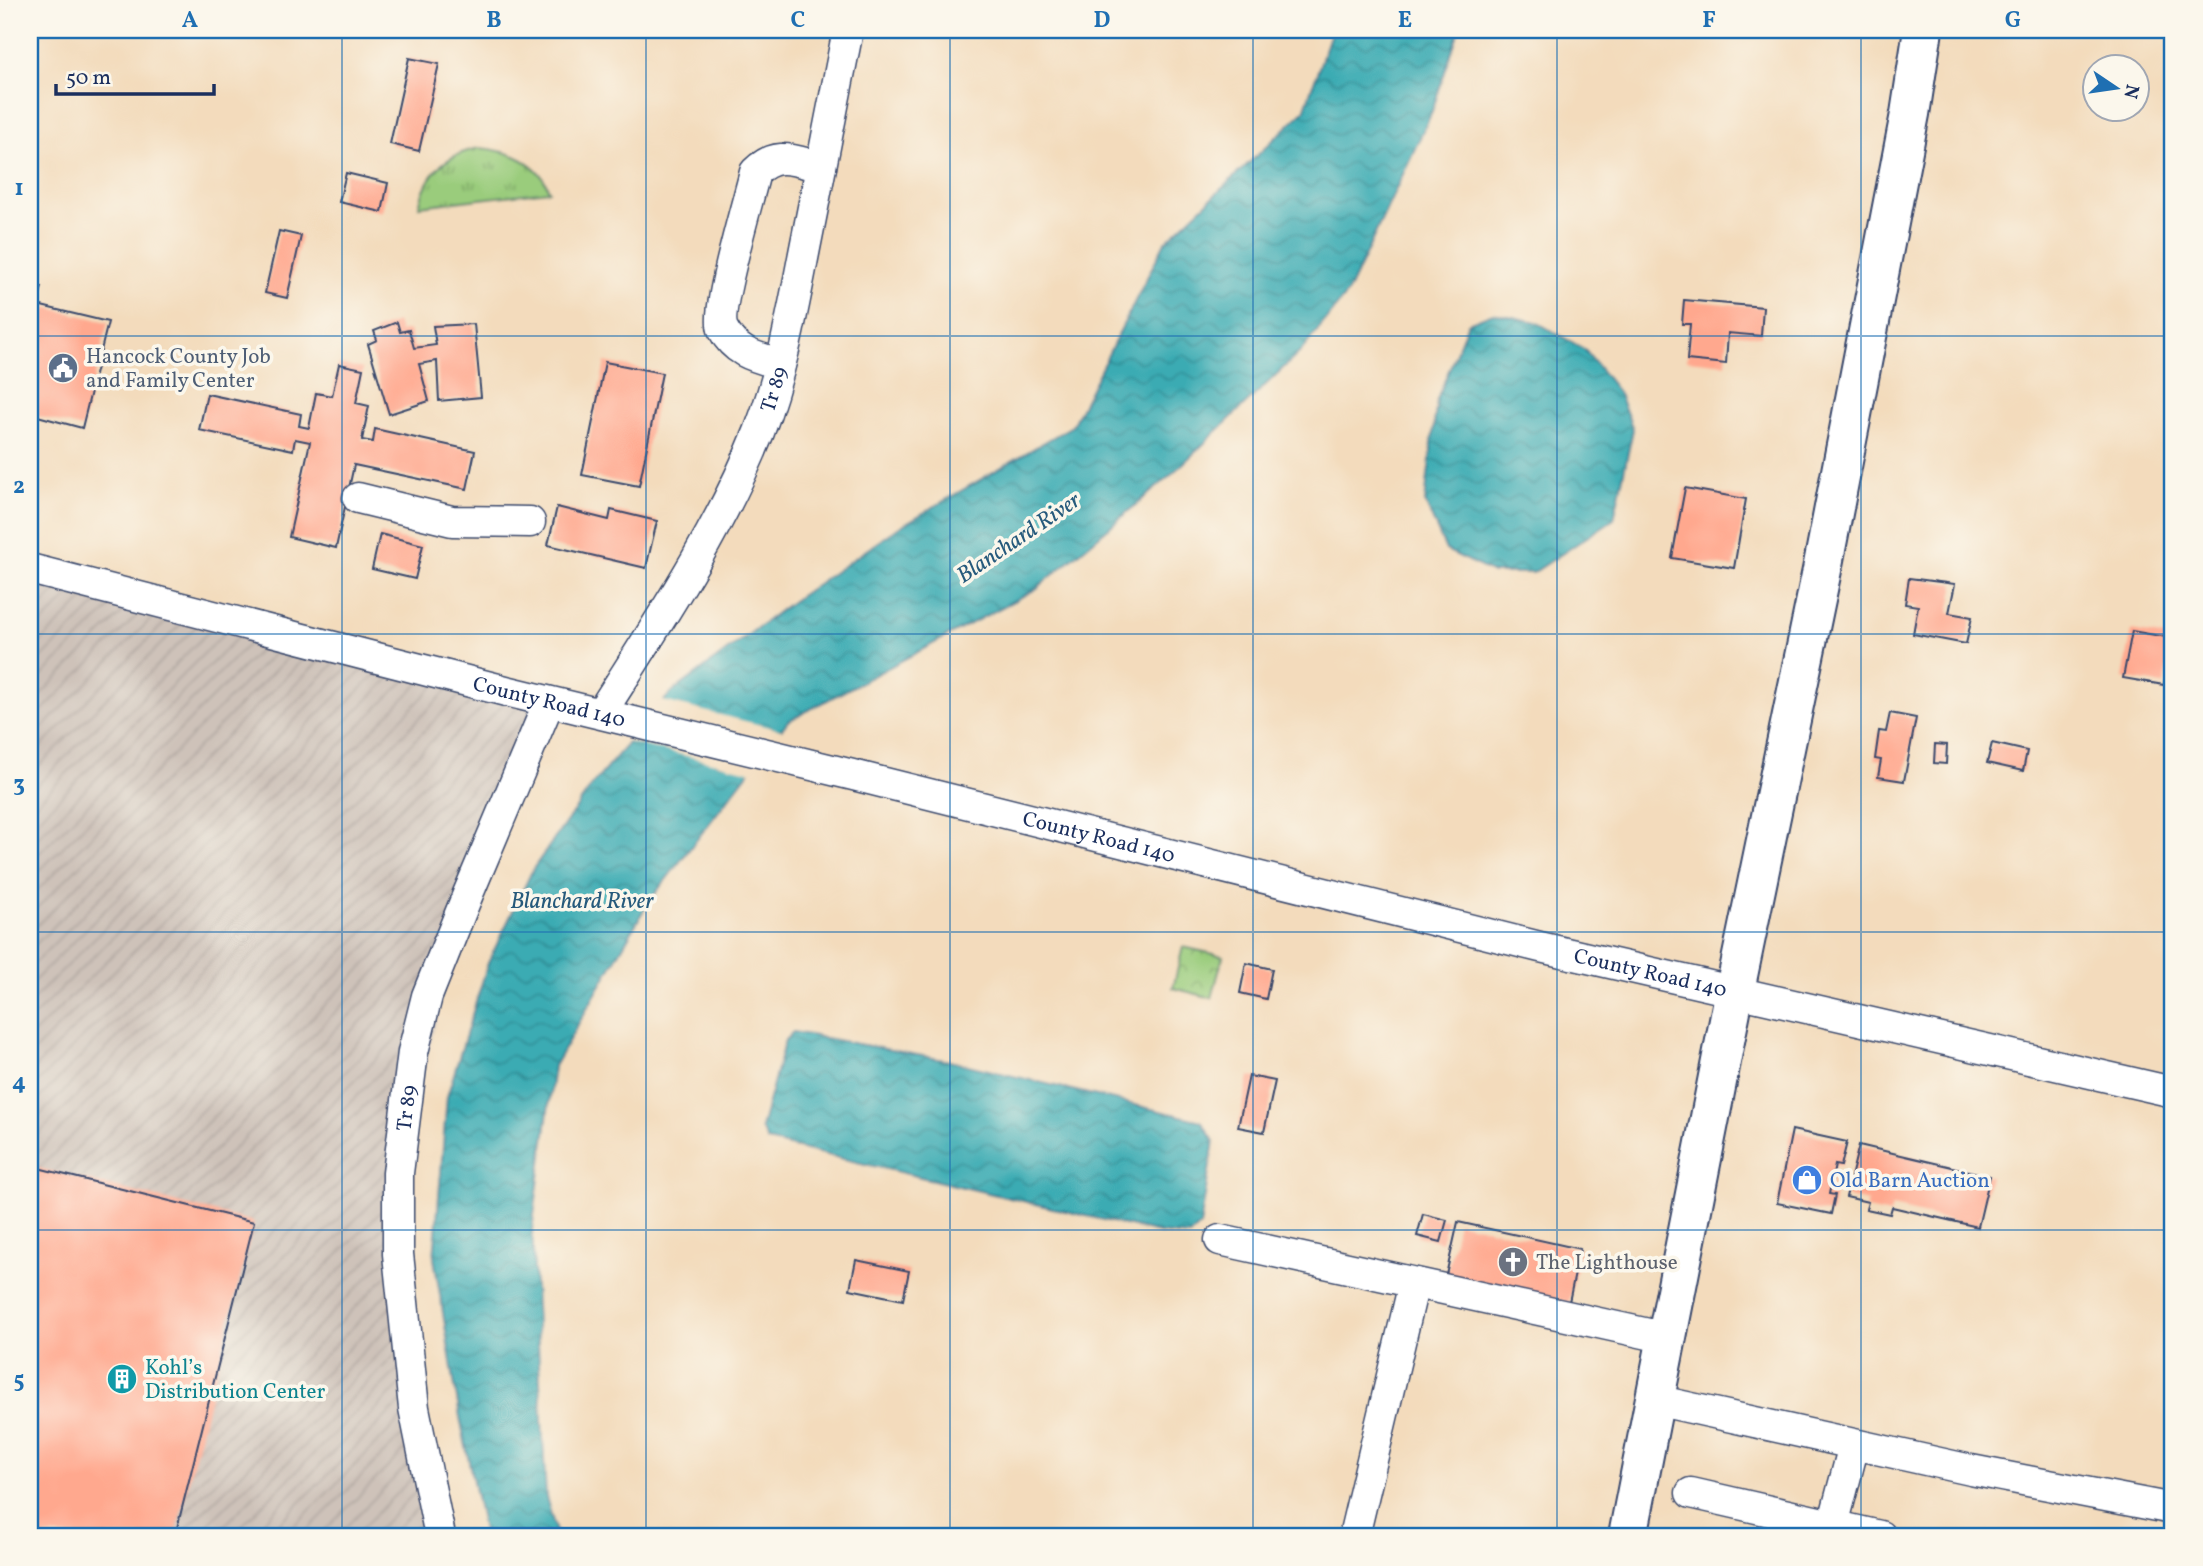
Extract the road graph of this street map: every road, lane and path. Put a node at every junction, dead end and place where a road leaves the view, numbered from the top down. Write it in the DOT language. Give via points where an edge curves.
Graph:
graph roads {
  1 [pos="848,30"];
  2 [pos="1923,30"];
  3 [pos="821,167"];
  4 [pos="780,365"];
  5 [pos="358,498"];
  6 [pos="530,522"];
  7 [pos="30,569"];
  8 [pos="550,702"];
  9 [pos="613,716"];
  10 [pos="1735,990"];
  11 [pos="2173,1092"];
  12 [pos="1220,1240"];
  13 [pos="1414,1283"];
  14 [pos="1667,1338"];
  15 [pos="1655,1400"];
  16 [pos="1854,1445"];
  17 [pos="1690,1493"];
  18 [pos="2173,1509"];
  19 [pos="1833,1525"];
  20 [pos="440,1536"];
  21 [pos="1354,1536"];
  22 [pos="1628,1536"];
  23 [pos="1880,1536"];
  1 -- 3 [label="street, Tr 89"];
  2 -- 10 [label="main road" via="1825,556"];
  3 -- 4 [label="street, Tr 89"];
  3 -- 4 [label="street" via="775,158 755,172 723,301 722,326 732,341 743,352"];
  4 -- 9 [label="street, Tr 89" via="758,433 725,505"];
  5 -- 6 [label="street" via="452,520"];
  7 -- 8 [label="street, County Road 140"];
  8 -- 9 [label="street, County Road 140"];
  8 -- 20 [label="street, Tr 89" via="427,996 413,1052 398,1173 398,1254 414,1408"];
  9 -- 10 [label="street, County Road 140" via="1540,947"];
  10 -- 11 [label="street, County Road 140"];
  10 -- 14 [label="main road"];
  12 -- 13 [label="street"];
  13 -- 14 [label="street"];
  13 -- 21 [label="street"];
  14 -- 15 [label="main road"];
  15 -- 16 [label="street"];
  15 -- 22 [label="main road"];
  16 -- 18 [label="street"];
  16 -- 19 [label="street"];
  17 -- 19 [label="street"];
  19 -- 23 [label="street"];
}
